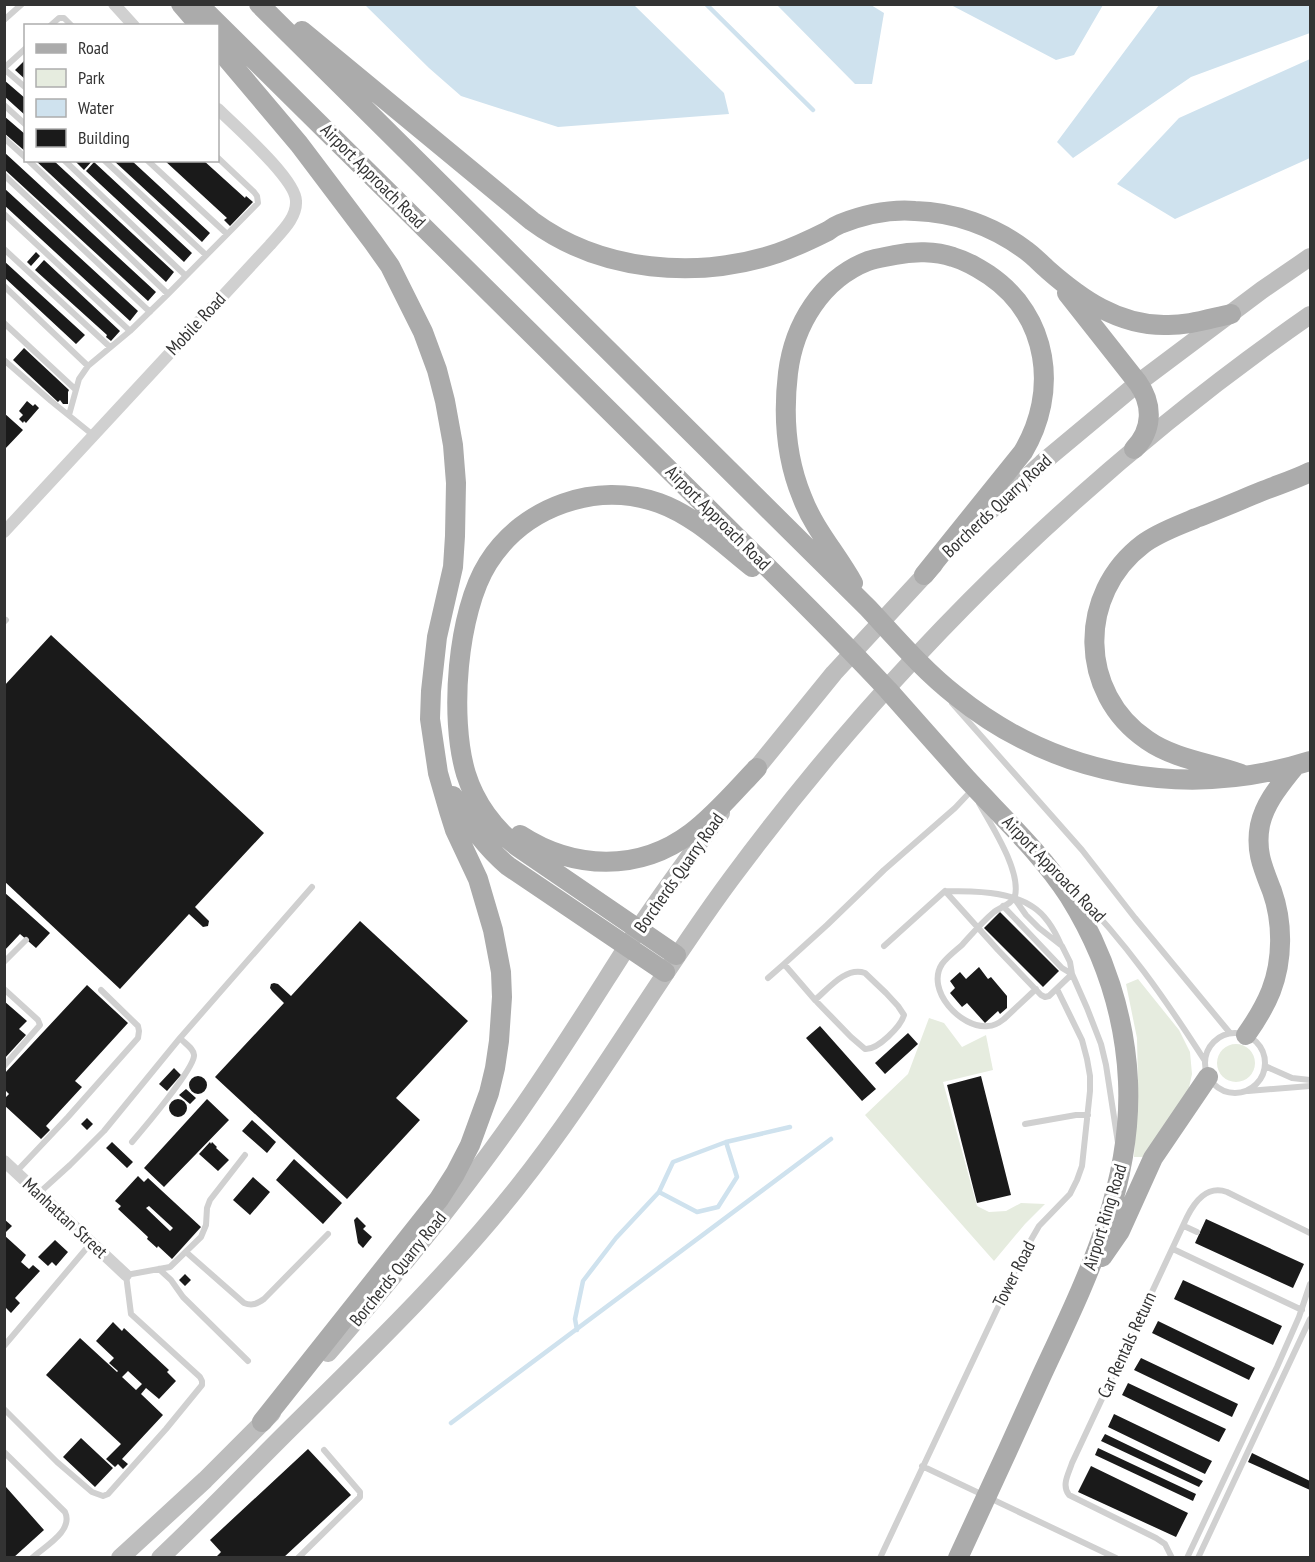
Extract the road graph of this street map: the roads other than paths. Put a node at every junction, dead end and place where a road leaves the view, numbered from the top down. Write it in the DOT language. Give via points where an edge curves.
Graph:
graph roads {
  1 [pos="22,4"];
  2 [pos="114,4"];
  3 [pos="181,4"];
  4 [pos="198,4"];
  5 [pos="259,4"];
  6 [pos="271,4"];
  7 [pos="4,20"];
  8 [pos="52,24"];
  9 [pos="70,24"];
  10 [pos="133,24"];
  11 [pos="198,24"];
  12 [pos="218,24"];
  13 [pos="219,25"];
  14 [pos="219,49"];
  15 [pos="24,50"];
  16 [pos="4,68"];
  17 [pos="24,86"];
  18 [pos="4,105"];
  19 [pos="219,110"];
  20 [pos="24,123"];
  21 [pos="4,138"];
  22 [pos="24,156"];
  23 [pos="219,159"];
  24 [pos="30,162"];
  25 [pos="66,162"];
  26 [pos="106,162"];
  27 [pos="149,162"];
  28 [pos="4,175"];
  29 [pos="4,213"];
  30 [pos="227,234"];
  31 [pos="4,249"];
  32 [pos="206,255"];
  33 [pos="1311,257"];
  34 [pos="1050,272"];
  35 [pos="186,276"];
  36 [pos="4,286"];
  37 [pos="168,294"];
  38 [pos="150,312"];
  39 [pos="1231,314"];
  40 [pos="1311,315"];
  41 [pos="4,323"];
  42 [pos="130,331"];
  43 [pos="110,347"];
  44 [pos="4,360"];
  45 [pos="88,366"];
  46 [pos="1138,383"];
  47 [pos="75,389"];
  48 [pos="69,415"];
  49 [pos="93,435"];
  50 [pos="1134,449"];
  51 [pos="1311,471"];
  52 [pos="4,532"];
  53 [pos="924,575"];
  54 [pos="868,608"];
  55 [pos="836,635"];
  56 [pos="930,674"];
  57 [pos="458,713"];
  58 [pos="436,755"];
  59 [pos="1303,763"];
  60 [pos="756,768"];
  61 [pos="1246,775"];
  62 [pos="968,784"];
  63 [pos="1049,867"];
  64 [pos="312,887"];
  65 [pos="945,891"];
  66 [pos="1014,898"];
  67 [pos="1003,906"];
  68 [pos="978,928"];
  69 [pos="638,930"];
  70 [pos="26,939"];
  71 [pos="884,946"];
  72 [pos="1062,946"];
  73 [pos="627,947"];
  74 [pos="676,955"];
  75 [pos="4,962"];
  76 [pos="784,964"];
  77 [pos="665,972"];
  78 [pos="1072,975"];
  79 [pos="768,978"];
  80 [pos="4,989"];
  81 [pos="1036,989"];
  82 [pos="1057,989"];
  83 [pos="101,990"];
  84 [pos="815,1000"];
  85 [pos="1238,1034"];
  86 [pos="180,1038"];
  87 [pos="4,1066"];
  88 [pos="1265,1066"];
  89 [pos="1206,1069"];
  90 [pos="1311,1080"];
  91 [pos="1311,1086"];
  92 [pos="1245,1092"];
  93 [pos="1088,1115"];
  94 [pos="1025,1124"];
  95 [pos="132,1142"];
  96 [pos="245,1155"];
  97 [pos="4,1161"];
  98 [pos="1123,1161"];
  99 [pos="16,1172"];
  100 [pos="39,1193"];
  101 [pos="1184,1226"];
  102 [pos="1197,1232"];
  103 [pos="1311,1233"];
  104 [pos="328,1234"];
  105 [pos="92,1243"];
  106 [pos="1173,1249"];
  107 [pos="186,1252"];
  108 [pos="159,1269"];
  109 [pos="1089,1274"];
  110 [pos="126,1275"];
  111 [pos="1311,1284"];
  112 [pos="1302,1310"];
  113 [pos="1311,1319"];
  114 [pos="4,1346"];
  115 [pos="248,1361"];
  116 [pos="4,1409"];
  117 [pos="262,1422"];
  118 [pos="324,1450"];
  119 [pos="4,1452"];
  120 [pos="922,1466"];
  121 [pos="32,1557"];
  122 [pos="120,1557"];
  123 [pos="160,1557"];
  124 [pos="298,1557"];
  125 [pos="880,1557"];
  126 [pos="958,1557"];
  127 [pos="1116,1557"];
  128 [pos="1172,1557"];
  129 [pos="1187,1557"];
  130 [pos="1197,1557"];
  1 -- 7 [label="lane"];
  2 -- 10 [label="street"];
  3 -- 11 [label="main road"];
  4 -- 12 [label="main road, Airport Approach Road"];
  5 -- 54 [label="main road, Airport Approach Road"];
  6 -- 34 [label="main road" via="532,221 584,250 645,266 718,266 778,253 855,219 914,210 980,224 1012,240"];
  8 -- 9 [label="lane" via="59,18"];
  13 -- 55 [label="main road, Airport Approach Road"];
  14 -- 58 [label="main road" via="299,144 390,266 437,370 453,445 456,483 453,567 430,691"];
  15 -- 16 [label="lane"];
  16 -- 17 [label="lane"];
  18 -- 20 [label="lane"];
  19 -- 49 [label="street, Mobile Road" via="292,186 297,198 294,213 270,245"];
  21 -- 22 [label="lane"];
  23 -- 30 [label="lane" via="258,199"];
  24 -- 37 [label="lane"];
  25 -- 35 [label="lane"];
  26 -- 32 [label="lane"];
  27 -- 30 [label="lane"];
  28 -- 38 [label="lane"];
  29 -- 42 [label="lane"];
  30 -- 32 [label="lane"];
  31 -- 43 [label="lane"];
  32 -- 35 [label="lane"];
  33 -- 39 [label="main road, Borcherds Quarry Road"];
  34 -- 39 [label="main road" via="1101,309 1127,320 1163,326"];
  34 -- 46 [label="main road"];
  35 -- 37 [label="lane"];
  36 -- 45 [label="lane"];
  37 -- 38 [label="lane"];
  38 -- 42 [label="lane"];
  39 -- 46 [label="main road, Borcherds Quarry Road"];
  40 -- 50 [label="main road, Borcherds Quarry Road" via="1224,376"];
  41 -- 47 [label="lane"];
  42 -- 43 [label="lane"];
  43 -- 45 [label="lane"];
  44 -- 48 [label="lane"];
  45 -- 47 [label="lane"];
  46 -- 50 [label="main road" via="1145,394 1149,415 1148,426"];
  46 -- 53 [label="main road, Borcherds Quarry Road" via="1042,464"];
  47 -- 48 [label="lane"];
  48 -- 49 [label="lane"];
  49 -- 52 [label="street, Mobile Road"];
  50 -- 74 [label="main road, Borcherds Quarry Road" via="1021,548 934,636 799,789"];
  51 -- 61 [label="main road" via="1148,541 1121,566 1098,614 1094,645 1099,676 1107,696 1130,726 1164,750"];
  53 -- 54 [label="main road" via="1023,452 1037,423 1045,379 1036,334 1016,298 979,268 956,257 910,253 869,261 849,270 825,291 802,321 786,387 789,456 802,498"];
  53 -- 60 [label="main road, Borcherds Quarry Road" via="834,673"];
  54 -- 56 [label="main road, Airport Approach Road"];
  55 -- 57 [label="main road" via="682,514 650,500 627,496 580,498 528,521 488,563 473,595 463,636"];
  55 -- 62 [label="main road, Airport Approach Road"];
  56 -- 61 [label="main road" via="1002,728 1075,761 1123,774 1162,779"];
  56 -- 85 [label="lane, Airport Approach Road"];
  57 -- 60 [label="main road" via="470,768 494,809 528,840 578,859 631,859 671,845 698,828"];
  57 -- 69 [label="main road" via="466,774 479,804 498,830"];
  58 -- 73 [label="main road" via="459,808 491,850"];
  58 -- 117 [label="main road" via="448,811 481,886 500,964 499,1041 489,1093 470,1145 438,1199"];
  59 -- 61 [label="main road"];
  59 -- 85 [label="main road" via="1271,799 1260,824 1260,857 1276,907 1279,954 1272,990 1258,1017"];
  60 -- 69 [label="main road, Borcherds Quarry Road"];
  62 -- 63 [label="main road, Airport Approach Road"];
  62 -- 66 [label="lane" via="1008,857"];
  62 -- 76 [label="lane" via="955,808"];
  63 -- 89 [label="lane, Airport Approach Road" via="1111,928 1177,1017"];
  63 -- 98 [label="main road, Airport Ring Road" via="1091,935 1118,1010 1128,1079"];
  64 -- 86 [label="lane"];
  65 -- 66 [label="lane"];
  65 -- 68 [label="lane"];
  65 -- 71 [label="lane"];
  66 -- 67 [label="lane"];
  66 -- 72 [label="lane" via="1039,928"];
  66 -- 72 [label="lane" via="1034,907 1053,927"];
  67 -- 68 [label="lane"];
  67 -- 78 [label="lane"];
  68 -- 81 [label="lane"];
  68 -- 81 [label="lane" via="941,965 938,986 944,1000 967,1022 992,1026"];
  69 -- 73 [label="main road, Borcherds Quarry Road"];
  69 -- 74 [label="main road"];
  70 -- 75 [label="lane"];
  72 -- 78 [label="lane"];
  73 -- 77 [label="main road"];
  73 -- 117 [label="main road, Borcherds Quarry Road" via="543,1078 452,1203 354,1323"];
  74 -- 77 [label="main road, Borcherds Quarry Road"];
  76 -- 79 [label="lane"];
  76 -- 84 [label="lane"];
  77 -- 123 [label="main road, Borcherds Quarry Road" via="562,1128 476,1238 415,1305"];
  78 -- 82 [label="lane"];
  78 -- 98 [label="lane" via="1101,1044"];
  80 -- 87 [label="lane" via="40,1025"];
  81 -- 82 [label="lane" via="1045,997"];
  82 -- 93 [label="lane, Tower Road" via="1087,1059"];
  83 -- 99 [label="lane" via="138,1026 138,1038"];
  84 -- 84 [label="lane" via="865,1049 884,1040 904,1018 898,1006 860,971 843,976"];
  85 -- 88 [label="lane" via="1255,1040 1261,1047"];
  85 -- 89 [label="lane" via="1214,1040"];
  86 -- 95 [label="lane" via="195,1054 193,1061"];
  86 -- 100 [label="lane" via="104,1131"];
  88 -- 90 [label="lane" via="1292,1078"];
  88 -- 92 [label="lane" via="1257,1084"];
  89 -- 92 [label="lane" via="1216,1087 1235,1094"];
  89 -- 109 [label="main road" via="1153,1158 1120,1232"];
  91 -- 92 [label="lane"];
  93 -- 94 [label="lane"];
  93 -- 120 [label="lane, Tower Road" via="1077,1180 1070,1194 1039,1226 1024,1252"];
  96 -- 107 [label="lane" via="210,1200 204,1232"];
  97 -- 99 [label="street, Manhattan Street"];
  98 -- 109 [label="main road, Airport Ring Road" via="1112,1208"];
  99 -- 100 [label="street, Manhattan Street"];
  100 -- 105 [label="street, Manhattan Street"];
  101 -- 102 [label="lane"];
  101 -- 103 [label="lane, Car Rentals Return" via="1204,1195 1220,1190"];
  101 -- 106 [label="lane, Car Rentals Return"];
  104 -- 107 [label="lane" via="254,1305 243,1303"];
  105 -- 110 [label="street, Manhattan Street"];
  105 -- 114 [label="lane"];
  106 -- 112 [label="lane"];
  106 -- 128 [label="lane, Car Rentals Return" via="1086,1431 1065,1487 1074,1498 1165,1544"];
  107 -- 108 [label="lane" via="170,1267"];
  108 -- 110 [label="lane"];
  108 -- 115 [label="lane"];
  109 -- 126 [label="main road, Airport Ring Road"];
  110 -- 116 [label="lane" via="131,1314 200,1377 202,1385 108,1494 92,1492"];
  111 -- 112 [label="lane"];
  112 -- 129 [label="lane"];
  113 -- 130 [label="lane"];
  117 -- 122 [label="main road, Borcherds Quarry Road"];
  118 -- 124 [label="lane" via="360,1492 360,1497"];
  119 -- 121 [label="lane" via="67,1517 65,1528"];
  120 -- 125 [label="lane, Tower Road"];
  120 -- 127 [label="lane"];
}
